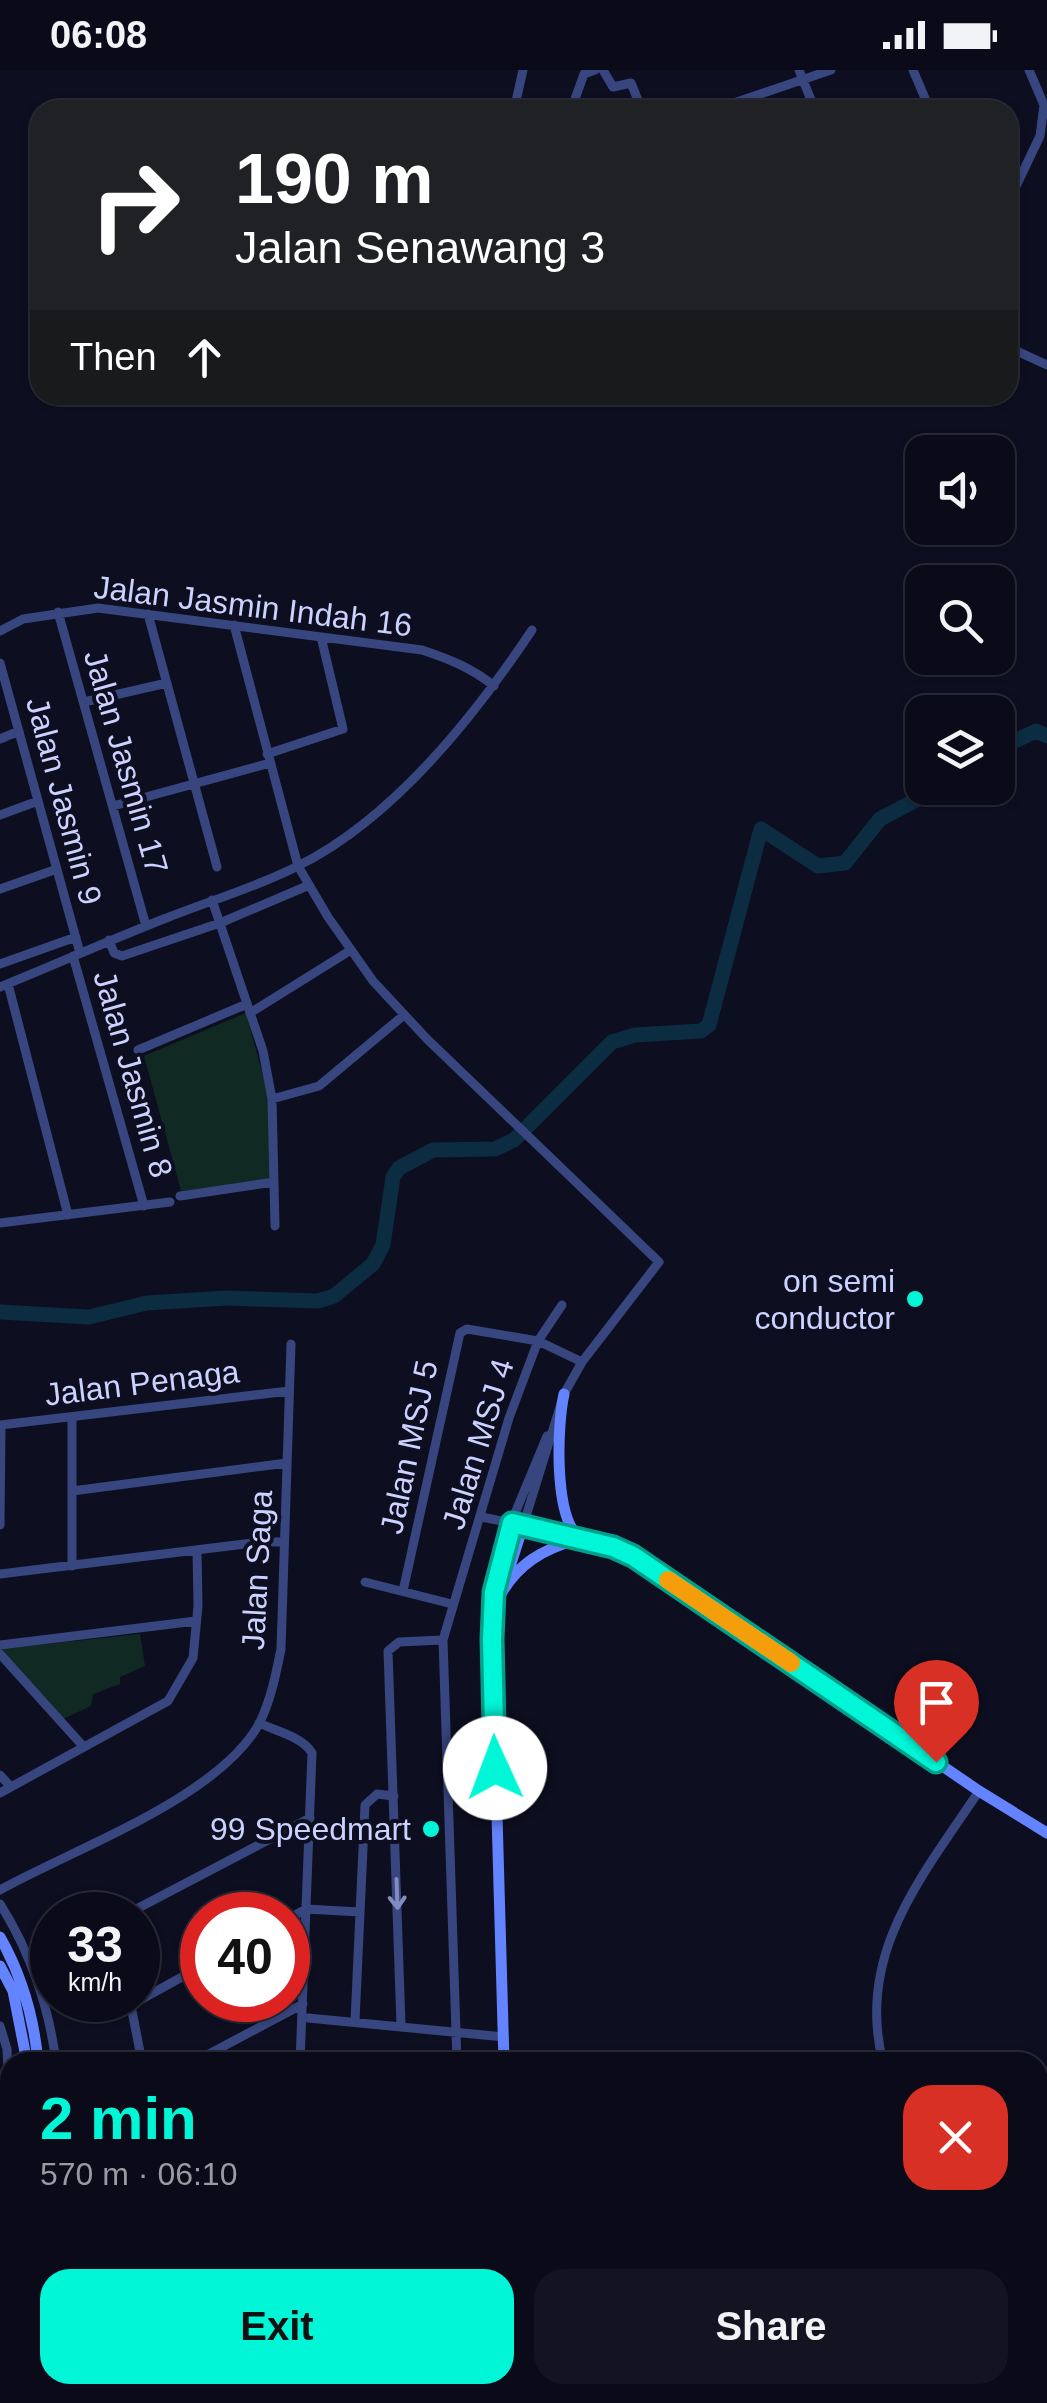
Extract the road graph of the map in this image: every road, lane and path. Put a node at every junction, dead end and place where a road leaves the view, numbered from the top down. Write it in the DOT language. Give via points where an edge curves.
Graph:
graph roads {
  1 [pos="523,70"];
  2 [pos="594,70"];
  3 [pos="602,70"];
  4 [pos="831,70"];
  5 [pos="914,70"];
  6 [pos="1028,70"];
  7 [pos="802,75"];
  8 [pos="516,100"];
  9 [pos="575,100"];
  10 [pos="638,100"];
  11 [pos="738,100"];
  12 [pos="812,100"];
  13 [pos="926,100"];
  14 [pos="1018,183"];
  15 [pos="1018,352"];
  16 [pos="1047,365"];
  17 [pos="58,612"];
  18 [pos="148,614"];
  19 [pos="234,626"];
  20 [pos="532,630"];
  21 [pos="0,631"];
  22 [pos="320,637"];
  23 [pos="0,663"];
  24 [pos="167,683"];
  25 [pos="494,686"];
  26 [pos="84,702"];
  27 [pos="19,731"];
  28 [pos="0,739"];
  29 [pos="268,759"];
  30 [pos="194,784"];
  31 [pos="38,801"];
  32 [pos="113,806"];
  33 [pos="0,815"];
  34 [pos="298,866"];
  35 [pos="216,867"];
  36 [pos="57,869"];
  37 [pos="307,886"];
  38 [pos="0,888"];
  39 [pos="212,900"];
  40 [pos="220,924"];
  41 [pos="146,926"];
  42 [pos="76,937"];
  43 [pos="109,940"];
  44 [pos="352,950"];
  45 [pos="77,954"];
  46 [pos="0,964"];
  47 [pos="4,985"];
  48 [pos="249,1008"];
  49 [pos="404,1015"];
  50 [pos="138,1050"];
  51 [pos="272,1099"];
  52 [pos="274,1182"];
  53 [pos="180,1196"];
  54 [pos="170,1202"];
  55 [pos="144,1206"];
  56 [pos="68,1215"];
  57 [pos="0,1223"];
  58 [pos="275,1226"];
  59 [pos="562,1305"];
  60 [pos="538,1341"];
  61 [pos="291,1344"];
  62 [pos="582,1362"];
  63 [pos="289,1392"];
  64 [pos="564,1394"];
  65 [pos="72,1417"];
  66 [pos="1,1425"];
  67 [pos="287,1463"];
  68 [pos="72,1491"];
  69 [pos="482,1517"];
  70 [pos="517,1524"];
  71 [pos="0,1525"];
  72 [pos="581,1538"];
  73 [pos="284,1542"];
  74 [pos="197,1550"];
  75 [pos="72,1566"];
  76 [pos="0,1574"];
  77 [pos="364,1582"];
  78 [pos="403,1591"];
  79 [pos="501,1594"];
  80 [pos="452,1604"];
  81 [pos="493,1618"];
  82 [pos="196,1620"];
  83 [pos="444,1640"];
  84 [pos="0,1645"];
  85 [pos="0,1654"];
  86 [pos="259,1723"];
  87 [pos="82,1745"];
  88 [pos="0,1775"];
  89 [pos="10,1786"];
  90 [pos="979,1791"];
  91 [pos="0,1793"];
  92 [pos="394,1796"];
  93 [pos="310,1818"];
  94 [pos="1047,1833"];
  95 [pos="0,1890"];
  96 [pos="307,1892"];
  97 [pos="160,1897"];
  98 [pos="0,1904"];
  99 [pos="310,1909"];
  100 [pos="360,1912"];
  101 [pos="0,1937"];
  102 [pos="30,1962"];
  103 [pos="0,1966"];
  104 [pos="310,2018"];
  105 [pos="356,2021"];
  106 [pos="48,2022"];
  107 [pos="134,2022"];
  108 [pos="270,2022"];
  109 [pos="303,2022"];
  110 [pos="0,2026"];
  111 [pos="400,2026"];
  112 [pos="456,2033"];
  113 [pos="504,2037"];
  114 [pos="7,2052"];
  115 [pos="25,2052"];
  116 [pos="37,2052"];
  117 [pos="55,2052"];
  118 [pos="140,2052"];
  119 [pos="213,2052"];
  120 [pos="301,2052"];
  121 [pos="457,2052"];
  122 [pos="504,2052"];
  123 [pos="882,2052"];
  1 -- 8 [label="street"];
  2 -- 9 [label="street" via="584,74"];
  3 -- 10 [label="street" via="613,87 631,82"];
  4 -- 7 [label="street"];
  5 -- 13 [label="street"];
  6 -- 14 [label="street" via="1044,105 1040,136"];
  7 -- 11 [label="street"];
  7 -- 12 [label="street"];
  15 -- 16 [label="street"];
  17 -- 18 [label="street, Jalan Jasmin Indah 16"];
  17 -- 21 [label="street, Jalan Jasmin Indah 16"];
  17 -- 26 [label="street, Jalan Jasmin 17"];
  18 -- 19 [label="street, Jalan Jasmin Indah 16"];
  18 -- 24 [label="street"];
  19 -- 22 [label="street, Jalan Jasmin Indah 16"];
  19 -- 29 [label="street"];
  20 -- 25 [label="street"];
  22 -- 25 [label="street, Jalan Jasmin Indah 16" via="422,650 478,672"];
  22 -- 29 [label="street" via="342,729"];
  23 -- 27 [label="street, Jalan Jasmin 9"];
  24 -- 26 [label="street"];
  24 -- 30 [label="street"];
  25 -- 34 [label="street" via="393,797"];
  26 -- 32 [label="street, Jalan Jasmin 17"];
  27 -- 28 [label="street"];
  27 -- 31 [label="street, Jalan Jasmin 9"];
  29 -- 30 [label="street"];
  29 -- 34 [label="street"];
  30 -- 32 [label="street"];
  30 -- 35 [label="street"];
  31 -- 33 [label="street"];
  31 -- 36 [label="street, Jalan Jasmin 9"];
  32 -- 41 [label="street, Jalan Jasmin 17"];
  34 -- 37 [label="street"];
  34 -- 39 [label="street"];
  36 -- 38 [label="street"];
  36 -- 42 [label="street, Jalan Jasmin 9"];
  37 -- 40 [label="street"];
  37 -- 44 [label="street"];
  39 -- 40 [label="street"];
  39 -- 41 [label="street"];
  40 -- 43 [label="street" via="122,956"];
  40 -- 48 [label="street"];
  41 -- 43 [label="street"];
  42 -- 45 [label="street, Jalan Jasmin 9"];
  42 -- 46 [label="street"];
  43 -- 45 [label="street"];
  44 -- 48 [label="street"];
  44 -- 49 [label="street"];
  45 -- 47 [label="street"];
  45 -- 55 [label="street, Jalan Jasmin 8"];
  47 -- 56 [label="street"];
  48 -- 50 [label="street"];
  48 -- 51 [label="street"];
  49 -- 51 [label="street" via="319,1086"];
  49 -- 62 [label="street" via="659,1262"];
  51 -- 52 [label="street"];
  52 -- 53 [label="street"];
  52 -- 58 [label="street"];
  54 -- 55 [label="street"];
  55 -- 56 [label="street"];
  56 -- 57 [label="street"];
  59 -- 60 [label="street, Jalan MSJ 4"];
  60 -- 62 [label="street"];
  60 -- 69 [label="street, Jalan MSJ 4"];
  60 -- 78 [label="street, Jalan MSJ 5" via="460,1333"];
  61 -- 63 [label="street, Jalan Saga"];
  62 -- 64 [label="street"];
  63 -- 65 [label="street, Jalan Penaga"];
  63 -- 67 [label="street, Jalan Saga"];
  64 -- 70 [label="street"];
  64 -- 72 [label="street" via="558,1456 568,1522"];
  65 -- 66 [label="street, Jalan Penaga"];
  65 -- 68 [label="street"];
  66 -- 71 [label="street"];
  67 -- 68 [label="street"];
  67 -- 73 [label="street, Jalan Saga"];
  68 -- 75 [label="street"];
  69 -- 70 [label="street"];
  69 -- 80 [label="street, Jalan MSJ 4"];
  70 -- 72 [label="street"];
  70 -- 79 [label="street"];
  70 -- 81 [label="street" via="494,1592"];
  72 -- 79 [label="street" via="526,1563"];
  72 -- 90 [label="street" via="633,1556"];
  73 -- 74 [label="street"];
  73 -- 86 [label="street, Jalan Saga" via="281,1649"];
  74 -- 75 [label="street"];
  74 -- 82 [label="street"];
  75 -- 76 [label="street"];
  77 -- 78 [label="street"];
  78 -- 80 [label="street"];
  79 -- 81 [label="street"];
  80 -- 83 [label="street, Jalan MSJ 4"];
  81 -- 113 [label="street"];
  82 -- 84 [label="street"];
  82 -- 87 [label="street" via="193,1658 168,1701"];
  83 -- 92 [label="street" via="398,1642 388,1650"];
  83 -- 112 [label="street, Jalan MSJ 4"];
  85 -- 87 [label="street"];
  86 -- 93 [label="street" via="309,1747"];
  86 -- 95 [label="street, Jalan Saga" via="218,1773"];
  87 -- 89 [label="street"];
  88 -- 89 [label="street"];
  89 -- 91 [label="street"];
  90 -- 94 [label="street"];
  90 -- 123 [label="street" via="898,1914 876,2005"];
  92 -- 100 [label="street" via="377,1794 365,1805"];
  92 -- 111 [label="street, one-way"];
  93 -- 96 [label="street"];
  93 -- 97 [label="street"];
  98 -- 102 [label="street"];
  99 -- 100 [label="street"];
  100 -- 105 [label="street"];
  101 -- 116 [label="street" via="26,1995"];
  103 -- 115 [label="street" via="13,1991"];
  104 -- 105 [label="street"];
  105 -- 111 [label="street"];
  106 -- 117 [label="street"];
  107 -- 118 [label="street"];
  108 -- 119 [label="street"];
  109 -- 120 [label="street"];
  110 -- 114 [label="street"];
  111 -- 112 [label="street"];
  112 -- 113 [label="street"];
  112 -- 121 [label="street, Jalan MSJ 4"];
  113 -- 122 [label="street"];
}
